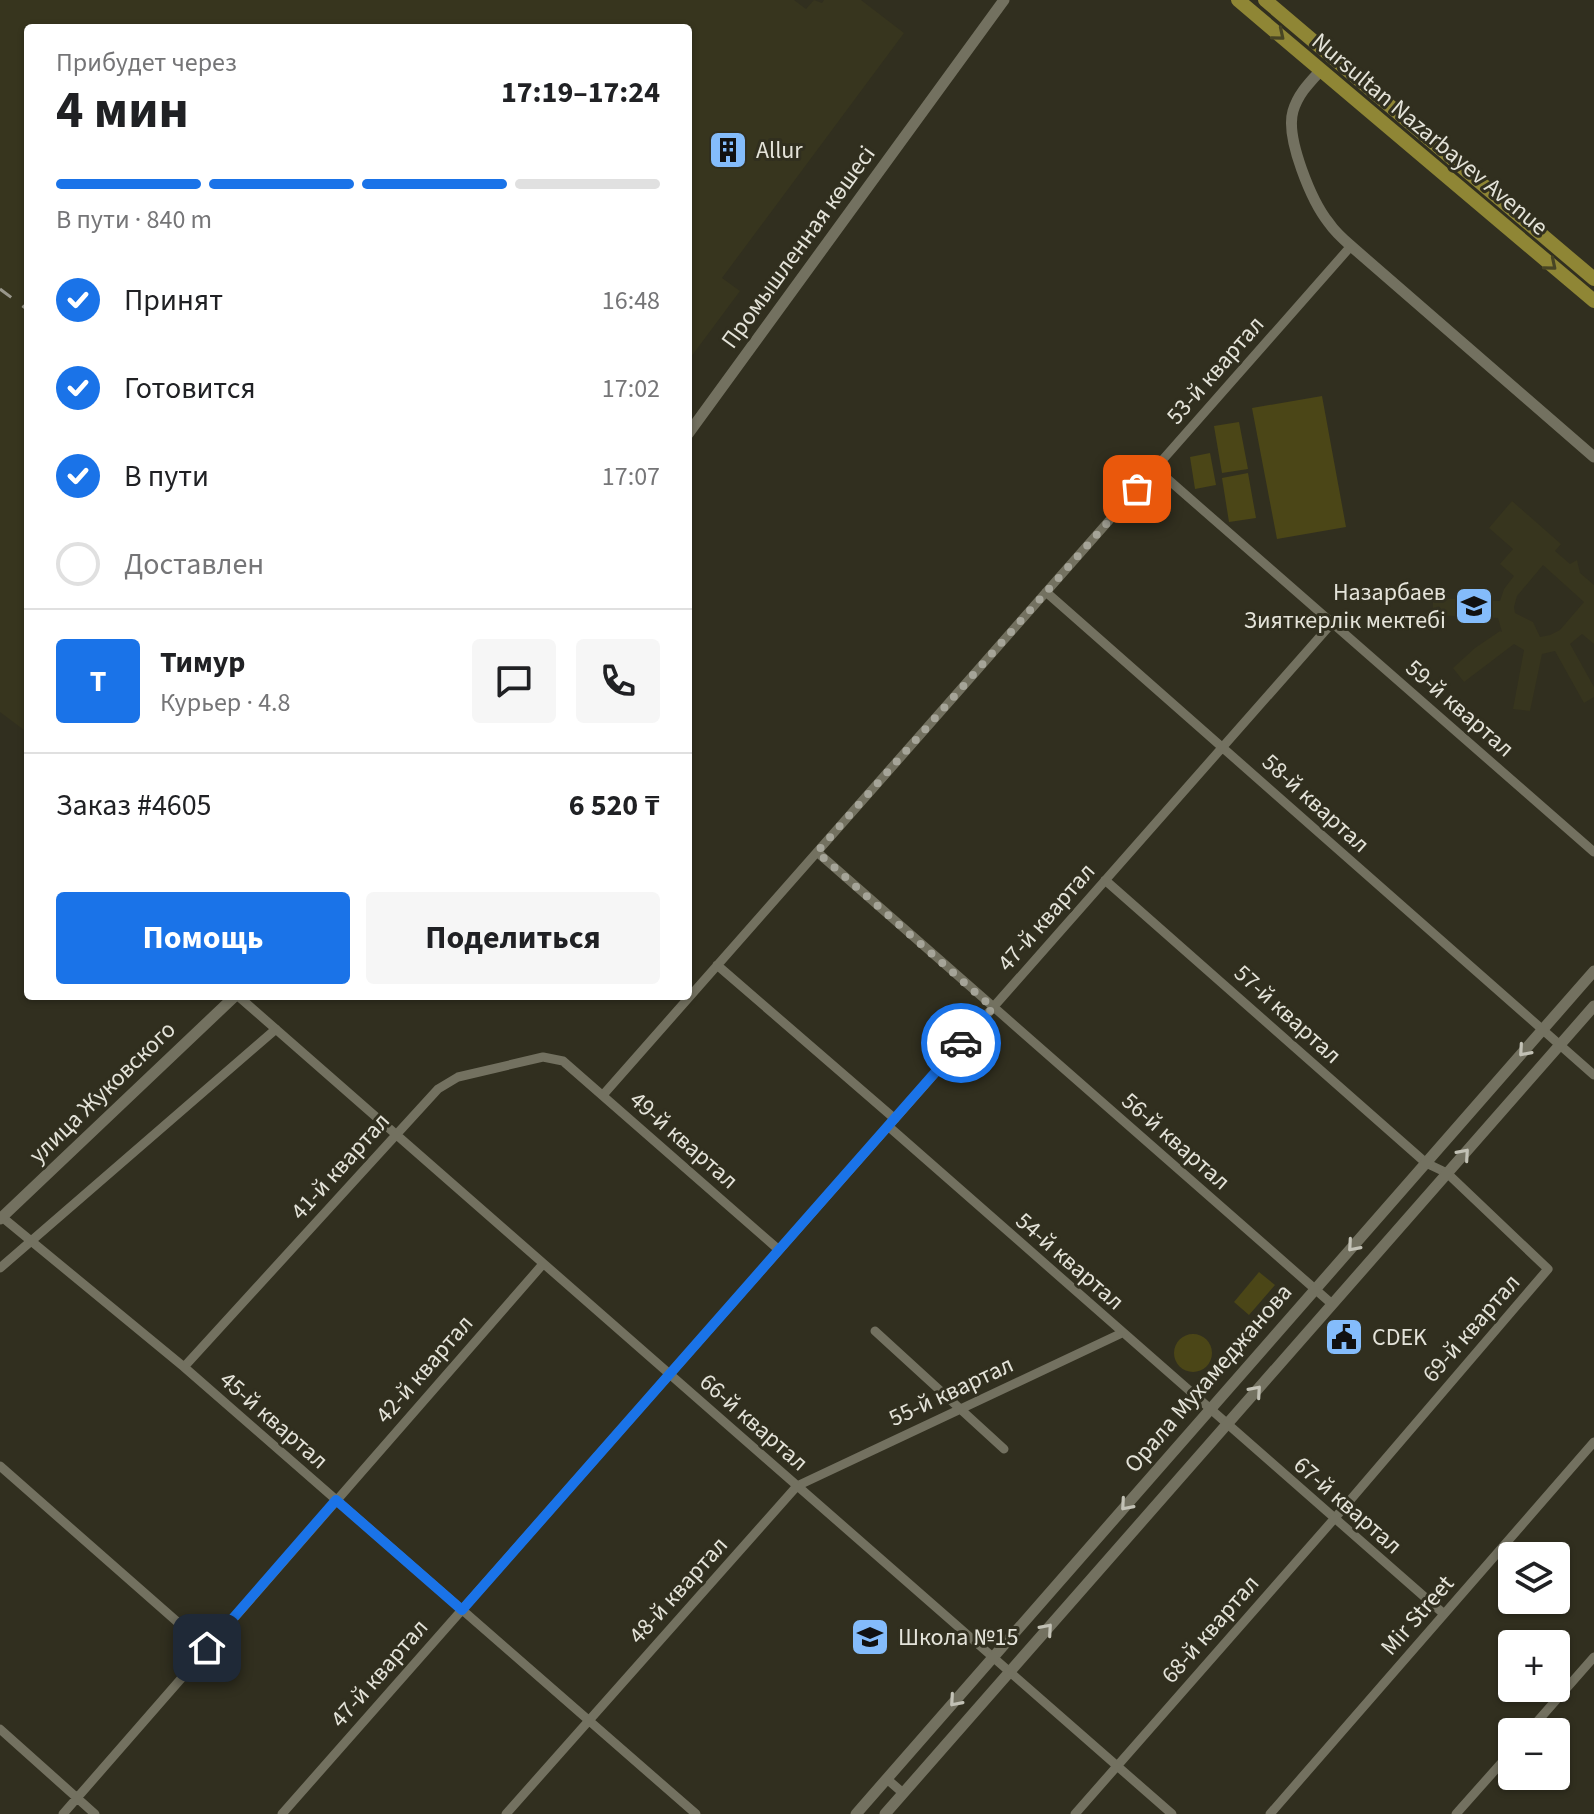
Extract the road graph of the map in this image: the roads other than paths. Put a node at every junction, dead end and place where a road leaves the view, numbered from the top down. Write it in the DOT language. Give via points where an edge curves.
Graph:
graph roads {
  1 [pos="1004,0"];
  2 [pos="1238,0"];
  3 [pos="1265,0"];
  4 [pos="1330,56"];
  5 [pos="1321,70"];
  6 [pos="1351,246"];
  7 [pos="1594,279"];
  8 [pos="1594,301"];
  9 [pos="692,429"];
  10 [pos="1594,457"];
  11 [pos="1155,468"];
  12 [pos="1046,592"];
  13 [pos="1332,623"];
  14 [pos="1223,747"];
  15 [pos="817,852"];
  16 [pos="1594,852"];
  17 [pos="1105,880"];
  18 [pos="717,965"];
  19 [pos="1594,971"];
  20 [pos="692,994"];
  21 [pos="233,1000"];
  22 [pos="242,1000"];
  23 [pos="686,1000"];
  24 [pos="1594,1006"];
  25 [pos="993,1008"];
  26 [pos="276,1029"];
  27 [pos="1542,1030"];
  28 [pos="1560,1045"];
  29 [pos="563,1061"];
  30 [pos="1594,1075"];
  31 [pos="603,1095"];
  32 [pos="892,1123"];
  33 [pos="396,1135"];
  34 [pos="1426,1163"];
  35 [pos="1447,1173"];
  36 [pos="1,1218"];
  37 [pos="32,1242"];
  38 [pos="779,1250"];
  39 [pos="543,1264"];
  40 [pos="0,1268"];
  41 [pos="1315,1289"];
  42 [pos="1332,1304"];
  43 [pos="875,1331"];
  44 [pos="1122,1333"];
  45 [pos="184,1367"];
  46 [pos="670,1374"];
  47 [pos="961,1409"];
  48 [pos="1209,1410"];
  49 [pos="1226,1425"];
  50 [pos="1594,1442"];
  51 [pos="1004,1449"];
  52 [pos="0,1466"];
  53 [pos="797,1486"];
  54 [pos="336,1500"];
  55 [pos="1334,1519"];
  56 [pos="462,1610"];
  57 [pos="1444,1614"];
  58 [pos="207,1648"];
  59 [pos="993,1657"];
  60 [pos="1594,1657"];
  61 [pos="1010,1672"];
  62 [pos="1540,1718"];
  63 [pos="588,1721"];
  64 [pos="0,1729"];
  65 [pos="1117,1766"];
  66 [pos="1498,1767"];
  67 [pos="887,1779"];
  68 [pos="903,1793"];
  69 [pos="77,1798"];
  70 [pos="63,1814"];
  71 [pos="95,1814"];
  72 [pos="282,1814"];
  73 [pos="506,1814"];
  74 [pos="696,1814"];
  75 [pos="856,1814"];
  76 [pos="885,1814"];
  77 [pos="1075,1814"];
  78 [pos="1172,1814"];
  79 [pos="1270,1814"];
  80 [pos="1456,1814"];
  1 -- 9 [label="street, Промышленная көшесі"];
  2 -- 5 [label="main road, Nursultan Nazarbayev Avenue, one-way"];
  3 -- 4 [label="main road, Nursultan Nazarbayev Avenue"];
  4 -- 5 [label="main road"];
  4 -- 7 [label="main road, Nursultan Nazarbayev Avenue"];
  5 -- 6 [label="street" via="1299,95 1291,115 1293,137 1314,198"];
  5 -- 8 [label="main road, Nursultan Nazarbayev Avenue, one-way"];
  6 -- 10 [label="street"];
  6 -- 11 [label="street, 53-й квартал"];
  11 -- 12 [label="street, 53-й квартал"];
  11 -- 13 [label="street, 59-й квартал"];
  12 -- 14 [label="street, 58-й квартал"];
  12 -- 15 [label="street, 53-й квартал"];
  13 -- 14 [label="street, 47-й квартал"];
  13 -- 16 [label="street, 59-й квартал"];
  14 -- 17 [label="street, 47-й квартал"];
  14 -- 27 [label="street, 58-й квартал"];
  15 -- 18 [label="street, 53-й квартал"];
  15 -- 25 [label="street, 56-й квартал"];
  17 -- 25 [label="street, 47-й квартал"];
  17 -- 34 [label="street, 57-й квартал"];
  18 -- 20 [label="street, 53-й квартал"];
  18 -- 32 [label="street, 54-й квартал"];
  19 -- 27 [label="street, Орала Мухамеджанова"];
  21 -- 36 [label="street, улица Жуковского"];
  22 -- 26 [label="street, 66-й квартал"];
  23 -- 31 [label="street, 53-й квартал"];
  24 -- 28 [label="street, Орала Мухамеджанова"];
  25 -- 32 [label="street, 47-й квартал"];
  25 -- 41 [label="street, 56-й квартал"];
  26 -- 33 [label="street, 66-й квартал"];
  26 -- 37 [label="street"];
  27 -- 28 [label="street, 58-й квартал"];
  27 -- 34 [label="street, Орала Мухамеджанова, one-way"];
  28 -- 30 [label="street, 58-й квартал"];
  35 -- 28 [label="street, Орала Мухамеджанова, one-way"];
  29 -- 31 [label="street, 49-й квартал"];
  29 -- 33 [label="street, 41-й квартал" via="543,1057 458,1077 438,1089"];
  31 -- 38 [label="street, 49-й квартал"];
  32 -- 38 [label="street, 47-й квартал"];
  32 -- 44 [label="street, 54-й квартал"];
  33 -- 39 [label="street, 66-й квартал"];
  33 -- 45 [label="street, 41-й квартал"];
  34 -- 35 [label="street, 57-й квартал"];
  34 -- 41 [label="street, Орала Мухамеджанова, one-way"];
  35 -- 42 [label="street, Орала Мухамеджанова"];
  35 -- 55 [label="street, 69-й квартал" via="1548,1269"];
  36 -- 37 [label="street, 45-й квартал"];
  37 -- 40 [label="street"];
  37 -- 45 [label="street, 45-й квартал"];
  38 -- 46 [label="street, 47-й квартал"];
  39 -- 46 [label="street, 66-й квартал"];
  39 -- 54 [label="street, 42-й квартал"];
  41 -- 42 [label="street, 56-й квартал"];
  41 -- 48 [label="street, Орала Мухамеджанова"];
  49 -- 42 [label="street, Орала Мухамеджанова, one-way"];
  43 -- 47 [label="street"];
  44 -- 47 [label="street, 55-й квартал"];
  44 -- 48 [label="street, 54-й квартал"];
  45 -- 54 [label="street, 45-й квартал"];
  46 -- 53 [label="street, 66-й квартал"];
  46 -- 56 [label="street, 47-й квартал"];
  47 -- 51 [label="street"];
  47 -- 53 [label="street, 55-й квартал"];
  48 -- 49 [label="street, 54-й квартал"];
  48 -- 59 [label="street, Орала Мухамеджанова, one-way"];
  49 -- 55 [label="street, 67-й квартал"];
  61 -- 49 [label="street, Орала Мухамеджанова, one-way"];
  50 -- 57 [label="street, Mir Street"];
  52 -- 58 [label="street"];
  53 -- 59 [label="street, 66-й квартал"];
  53 -- 63 [label="street, 48-й квартал"];
  54 -- 56 [label="street, 45-й квартал"];
  54 -- 58 [label="street, 42-й квартал"];
  55 -- 57 [label="street, 67-й квартал"];
  55 -- 65 [label="street, 68-й квартал"];
  56 -- 63 [label="street, 45-й квартал"];
  56 -- 72 [label="street, 47-й квартал"];
  57 -- 79 [label="street, Mir Street"];
  58 -- 69 [label="street, 42-й квартал"];
  59 -- 61 [label="street, 66-й квартал"];
  59 -- 67 [label="street, Орала Мухамеджанова, one-way"];
  60 -- 62 [label="street"];
  61 -- 65 [label="street, 66-й квартал"];
  61 -- 68 [label="street, Орала Мухамеджанова"];
  63 -- 73 [label="street"];
  63 -- 74 [label="street, 45-й квартал"];
  64 -- 69 [label="street"];
  65 -- 77 [label="street, 68-й квартал"];
  65 -- 78 [label="street, 66-й квартал"];
  66 -- 80 [label="street"];
  67 -- 68 [label="street"];
  67 -- 75 [label="street, Орала Мухамеджанова"];
  68 -- 76 [label="street, Орала Мухамеджанова"];
  69 -- 70 [label="street, 42-й квартал"];
  69 -- 71 [label="street"];
}
